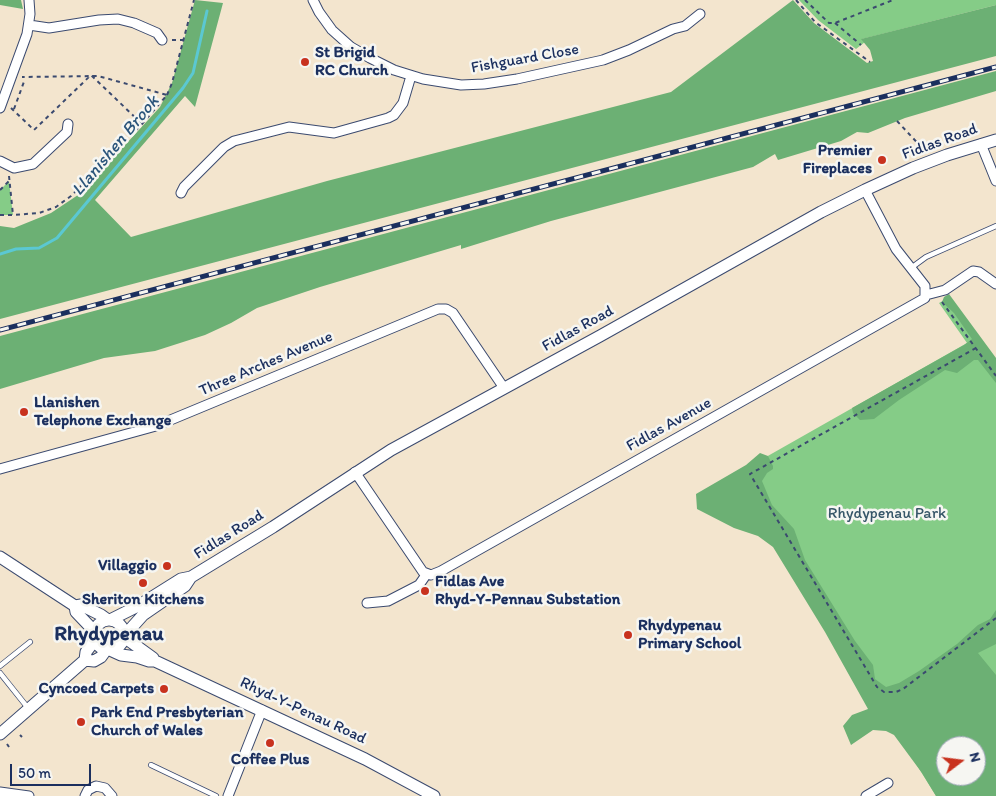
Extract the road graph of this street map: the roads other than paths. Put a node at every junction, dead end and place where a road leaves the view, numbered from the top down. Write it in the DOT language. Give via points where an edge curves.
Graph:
graph roads {
  1 [pos="29,0"];
  2 [pos="313,0"];
  3 [pos="700,14"];
  4 [pos="29,25"];
  5 [pos="162,40"];
  6 [pos="412,76"];
  7 [pos="1,106"];
  8 [pos="68,124"];
  9 [pos="996,140"];
  10 [pos="981,144"];
  11 [pos="0,161"];
  12 [pos="996,181"];
  13 [pos="865,190"];
  14 [pos="181,193"];
  15 [pos="996,226"];
  16 [pos="911,268"];
  17 [pos="996,284"];
  18 [pos="926,295"];
  19 [pos="504,388"];
  20 [pos="0,469"];
  21 [pos="355,472"];
  22 [pos="0,557"];
  23 [pos="426,574"];
  24 [pos="191,577"];
  25 [pos="367,603"];
  26 [pos="75,606"];
  27 [pos="109,620"];
  28 [pos="95,636"];
  29 [pos="124,636"];
  30 [pos="30,642"];
  31 [pos="108,650"];
  32 [pos="85,660"];
  33 [pos="155,661"];
  34 [pos="0,666"];
  35 [pos="0,673"];
  36 [pos="29,709"];
  37 [pos="262,710"];
  38 [pos="0,734"];
  39 [pos="151,765"];
  40 [pos="888,783"];
  41 [pos="0,792"];
  42 [pos="30,796"];
  43 [pos="85,796"];
  44 [pos="112,796"];
  45 [pos="216,796"];
  46 [pos="228,796"];
  47 [pos="434,796"];
  48 [pos="866,796"];
  1 -- 4 [label="street"];
  2 -- 6 [label="street, Fishguard Close" via="325,21 351,46"];
  3 -- 6 [label="street, Fishguard Close" via="685,26 622,53 554,72 472,85"];
  4 -- 5 [label="street" via="49,28 118,19 157,33"];
  4 -- 7 [label="street"];
  6 -- 14 [label="street" via="403,103 394,115 334,133 289,127 234,141 224,146"];
  8 -- 11 [label="street" via="67,132 39,161 20,168"];
  9 -- 10 [label="street, Fidlas Road"];
  10 -- 12 [label="street"];
  10 -- 13 [label="street, Fidlas Road"];
  13 -- 16 [label="street" via="893,244"];
  13 -- 19 [label="street, Fidlas Road"];
  15 -- 16 [label="lane" via="926,256"];
  16 -- 18 [label="street" via="925,286"];
  17 -- 18 [label="street, Fidlas Avenue" via="973,271 945,290"];
  18 -- 23 [label="street, Fidlas Avenue" via="915,305 441,571"];
  19 -- 20 [label="street, Three Arches Avenue" via="454,313 438,309 156,426"];
  19 -- 21 [label="street, Fidlas Road"];
  21 -- 23 [label="street"];
  21 -- 24 [label="street, Fidlas Road" via="274,527"];
  22 -- 26 [label="street"];
  23 -- 25 [label="street" via="419,585 388,601"];
  24 -- 27 [label="street, Fidlas Road" via="181,579"];
  24 -- 29 [label="street, Fidlas Road" via="186,586 143,615"];
  26 -- 27 [label="street" via="80,605"];
  26 -- 28 [label="street"];
  27 -- 28 [label="street" via="98,624"];
  27 -- 29 [label="street" via="120,624"];
  28 -- 31 [label="street" via="98,645"];
  28 -- 32 [label="street"];
  29 -- 31 [label="street" via="119,646"];
  29 -- 33 [label="street, Rhyd-Y-Penau Road"];
  30 -- 34 [label="lane"];
  31 -- 32 [label="street" via="94,661"];
  31 -- 33 [label="street, Rhyd-Y-Penau Road"];
  32 -- 36 [label="street"];
  33 -- 37 [label="street, Rhyd-Y-Penau Road"];
  35 -- 36 [label="lane"];
  36 -- 38 [label="street"];
  37 -- 46 [label="street"];
  37 -- 47 [label="street, Rhyd-Y-Penau Road" via="373,762"];
  39 -- 45 [label="lane"];
  40 -- 48 [label="street"];
  41 -- 42 [label="street"];
  43 -- 44 [label="street" via="96,786 106,788"];
}
